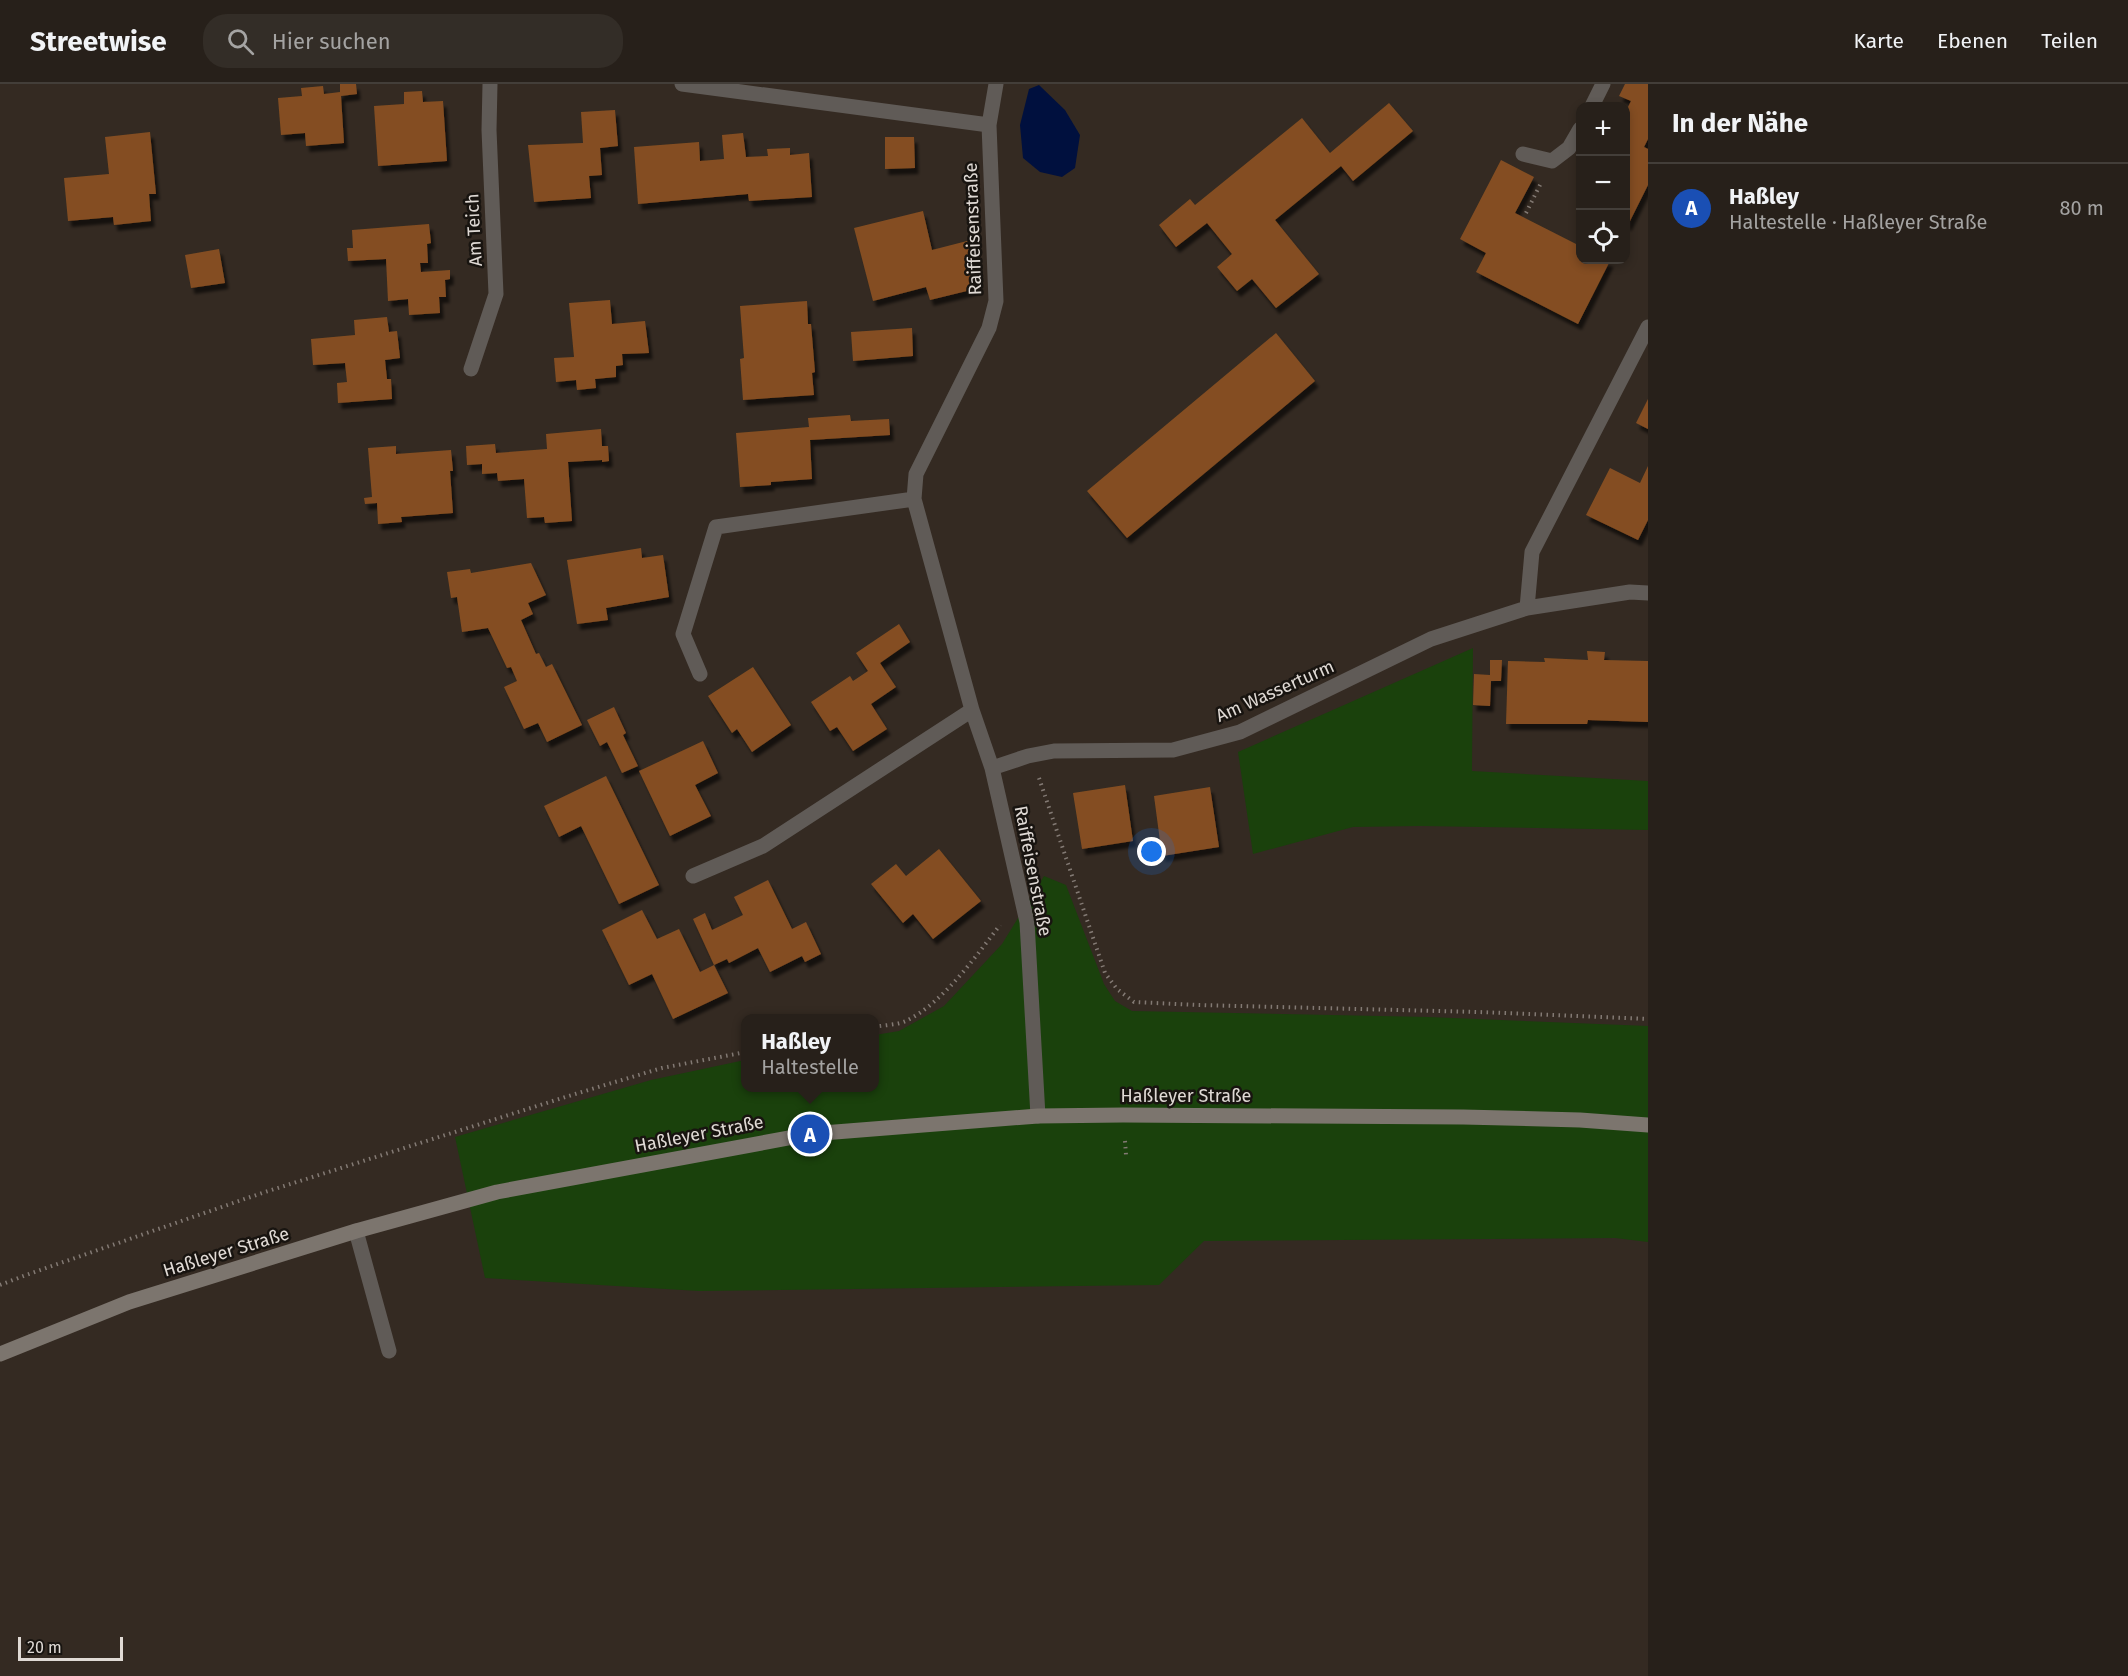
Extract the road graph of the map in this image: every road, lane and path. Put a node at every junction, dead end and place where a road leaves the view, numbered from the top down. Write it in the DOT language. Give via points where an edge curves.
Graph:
graph roads {
  1 [pos="490,84"];
  2 [pos="682,84"];
  3 [pos="996,84"];
  4 [pos="1603,84"];
  5 [pos="1594,102"];
  6 [pos="989,125"];
  7 [pos="1576,137"];
  8 [pos="1523,154"];
  9 [pos="1648,327"];
  10 [pos="471,369"];
  11 [pos="914,499"];
  12 [pos="1648,593"];
  13 [pos="1527,608"];
  14 [pos="700,674"];
  15 [pos="972,710"];
  16 [pos="1028,756"];
  17 [pos="992,768"];
  18 [pos="693,876"];
  19 [pos="1021,894"];
  20 [pos="1648,1019"];
  21 [pos="879,1026"];
  22 [pos="741,1053"];
  23 [pos="1038,1116"];
  24 [pos="1648,1125"];
  25 [pos="356,1231"];
  26 [pos="0,1286"];
  27 [pos="389,1351"];
  28 [pos="0,1354"];
  1 -- 10 [label="street, Am Teich" via="496,294"];
  2 -- 6 [label="street"];
  3 -- 6 [label="street, Raiffeisenstraße"];
  4 -- 5 [label="street"];
  6 -- 11 [label="street, Raiffeisenstraße" via="996,301 989,328 916,474"];
  7 -- 8 [label="street" via="1552,161"];
  9 -- 13 [label="street" via="1532,552"];
  11 -- 14 [label="street" via="716,527 683,634"];
  11 -- 15 [label="street, Raiffeisenstraße"];
  12 -- 13 [label="street, Am Wasserturm" via="1630,592"];
  13 -- 16 [label="street, Am Wasserturm" via="1431,639 1240,732 1173,750"];
  15 -- 17 [label="street, Raiffeisenstraße"];
  15 -- 18 [label="street" via="763,846"];
  16 -- 17 [label="street, Am Wasserturm"];
  16 -- 20 [label="path" via="1041,782 1105,973 1134,1002"];
  17 -- 19 [label="street, Raiffeisenstraße"];
  19 -- 21 [label="path" via="974,959 938,998 906,1021"];
  19 -- 23 [label="street, Raiffeisenstraße" via="1027,922"];
  22 -- 26 [label="path" via="662,1068 465,1128 262,1193"];
  23 -- 24 [label="main road, Haßleyer Straße" via="1463,1117"];
  23 -- 25 [label="main road, Haßleyer Straße" via="771,1140 497,1192"];
  25 -- 27 [label="street"];
  25 -- 28 [label="main road, Haßleyer Straße" via="129,1302"];
}
